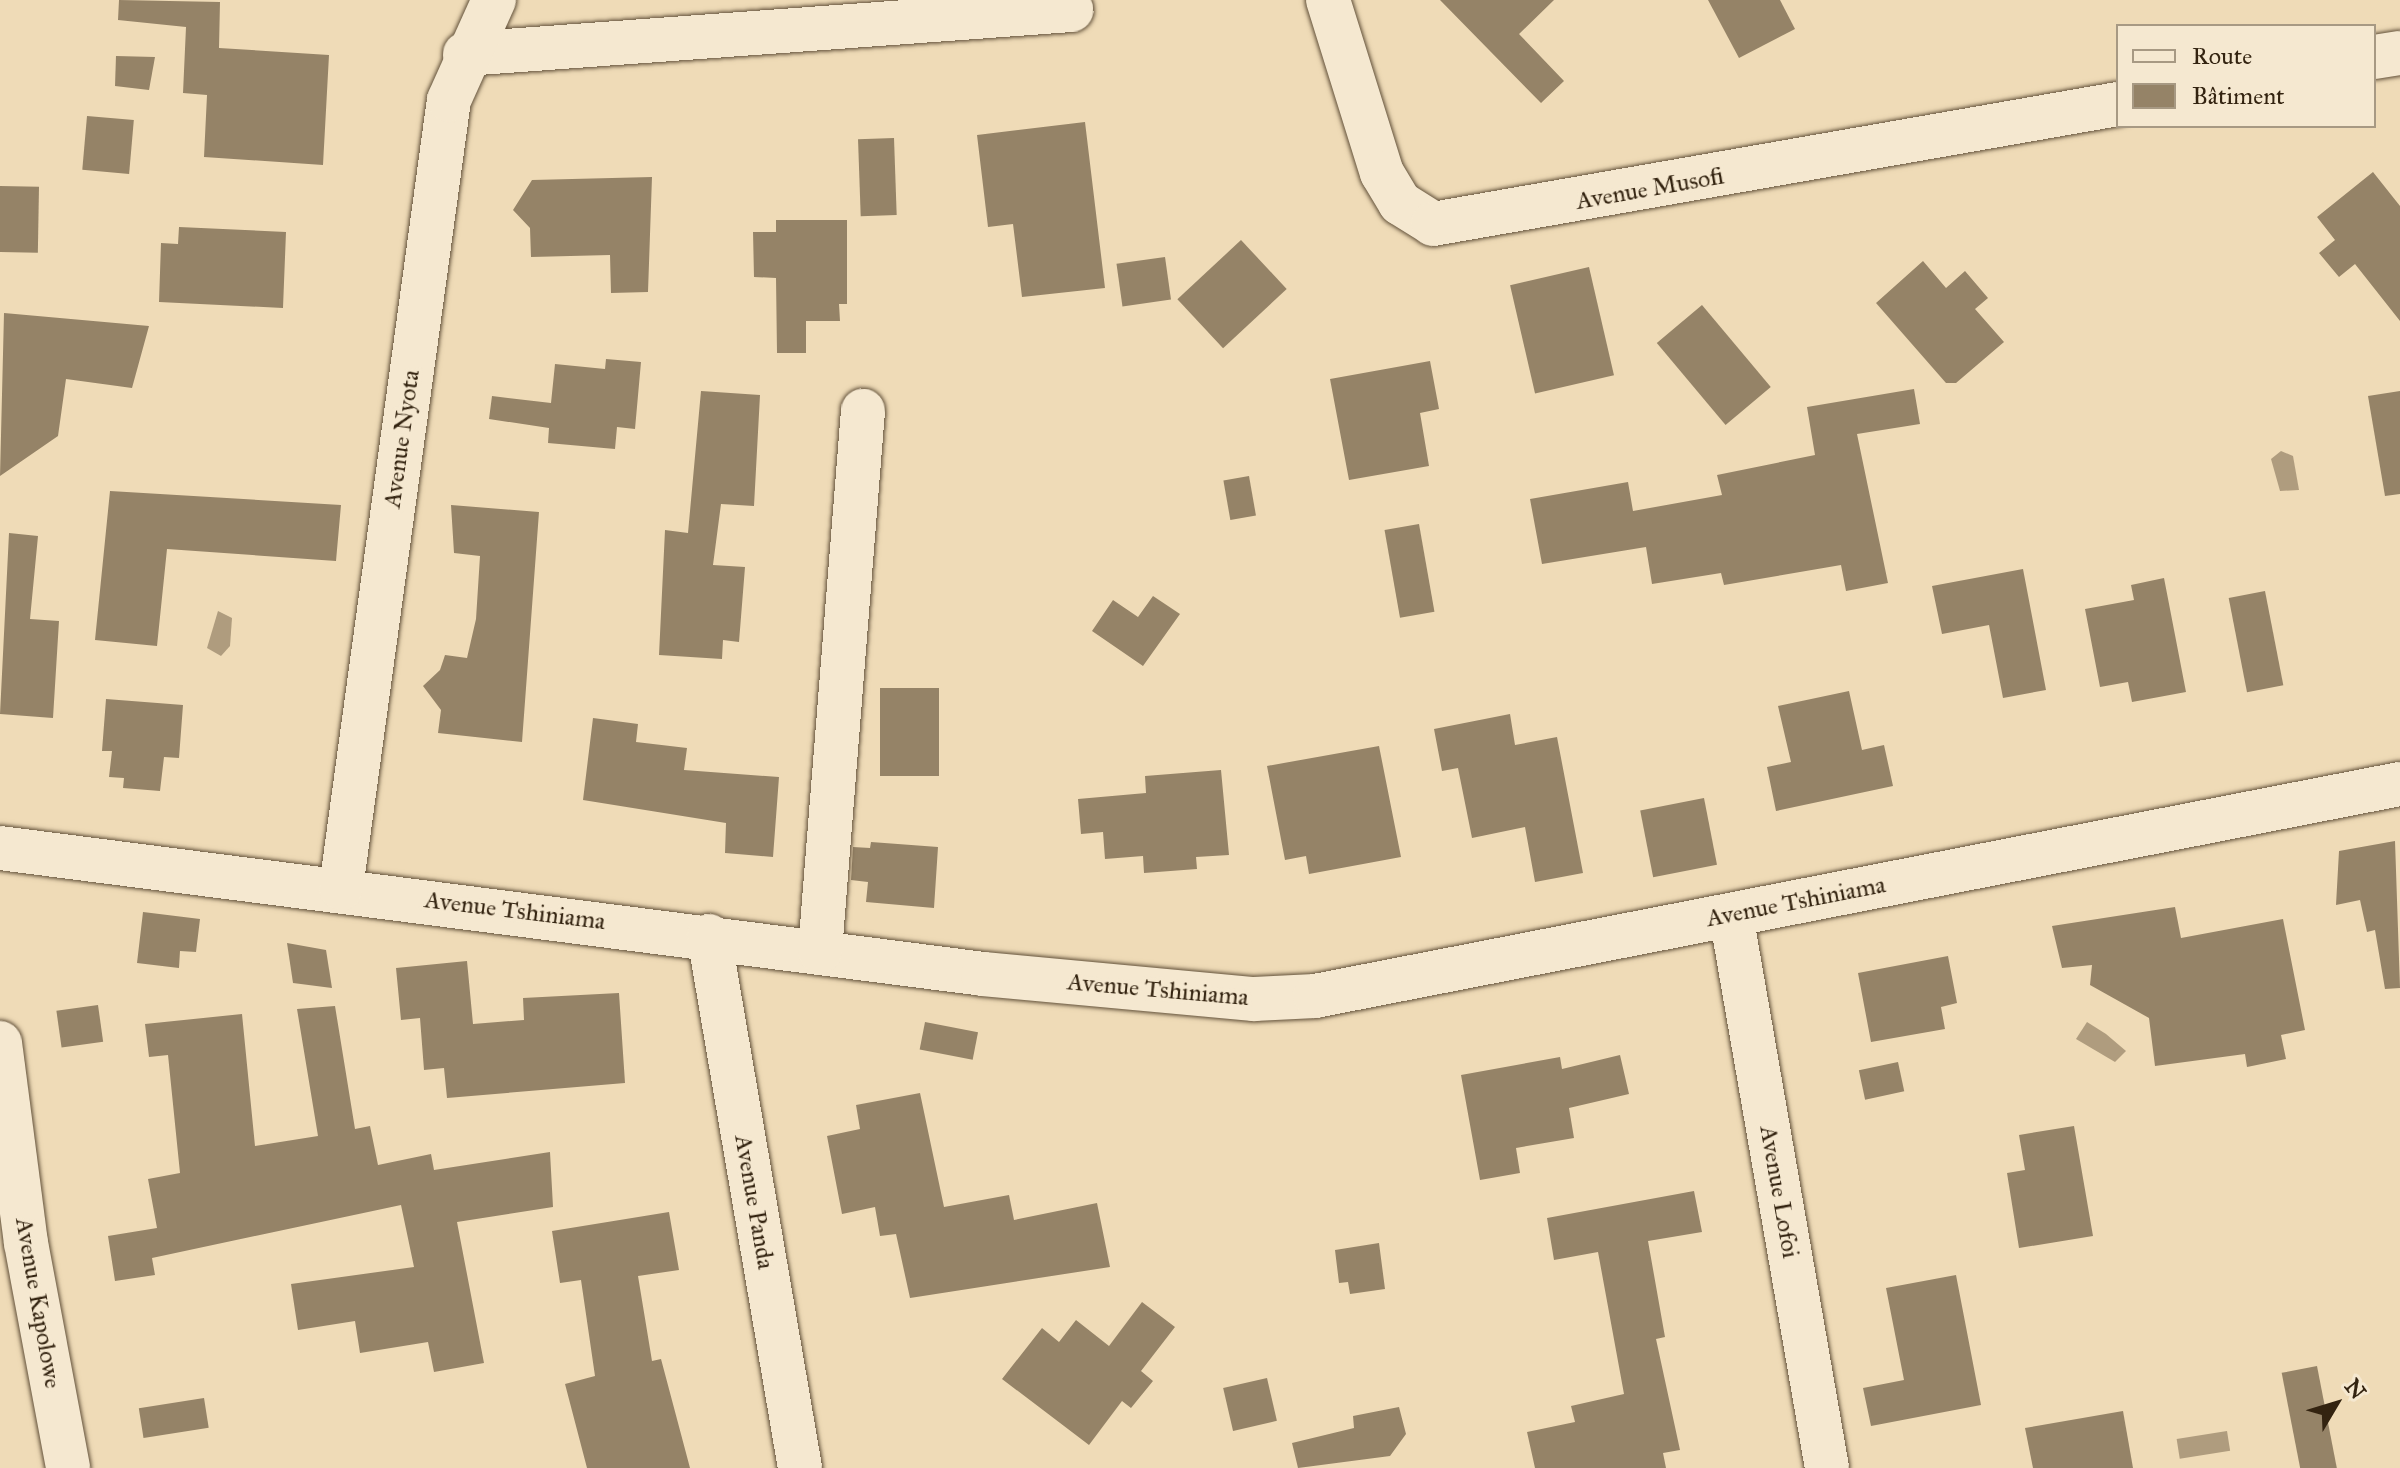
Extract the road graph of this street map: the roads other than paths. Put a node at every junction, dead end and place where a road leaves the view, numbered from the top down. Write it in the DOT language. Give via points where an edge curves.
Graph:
graph roads {
  1 [pos="494,0"];
  2 [pos="1328,0"];
  3 [pos="1071,10"];
  4 [pos="2400,53"];
  5 [pos="465,54"];
  6 [pos="2376,57"];
  7 [pos="2116,104"];
  8 [pos="863,411"];
  9 [pos="2400,784"];
  10 [pos="0,848"];
  11 [pos="341,888"];
  12 [pos="1731,915"];
  13 [pos="709,936"];
  14 [pos="820,951"];
  15 [pos="0,1043"];
  16 [pos="68,1468"];
  17 [pos="800,1468"];
  18 [pos="1827,1468"];
  1 -- 5 [label="street, Avenue Nyota"];
  2 -- 7 [label="street, Avenue Musofi" via="1382,173 1400,203 1433,224"];
  3 -- 5 [label="street"];
  4 -- 6 [label="street"];
  5 -- 11 [label="street, Avenue Nyota" via="449,100"];
  8 -- 14 [label="street"];
  9 -- 12 [label="street, Avenue Tshiniama"];
  10 -- 11 [label="street, Avenue Tshiniama"];
  11 -- 13 [label="street, Avenue Tshiniama"];
  12 -- 14 [label="street, Avenue Tshiniama" via="1315,996 1254,999"];
  12 -- 18 [label="street, Avenue Lofoi"];
  13 -- 14 [label="street, Avenue Tshiniama"];
  13 -- 17 [label="street, Avenue Panda"];
  15 -- 16 [label="street, Avenue Kapolowe" via="26,1243"];
}
